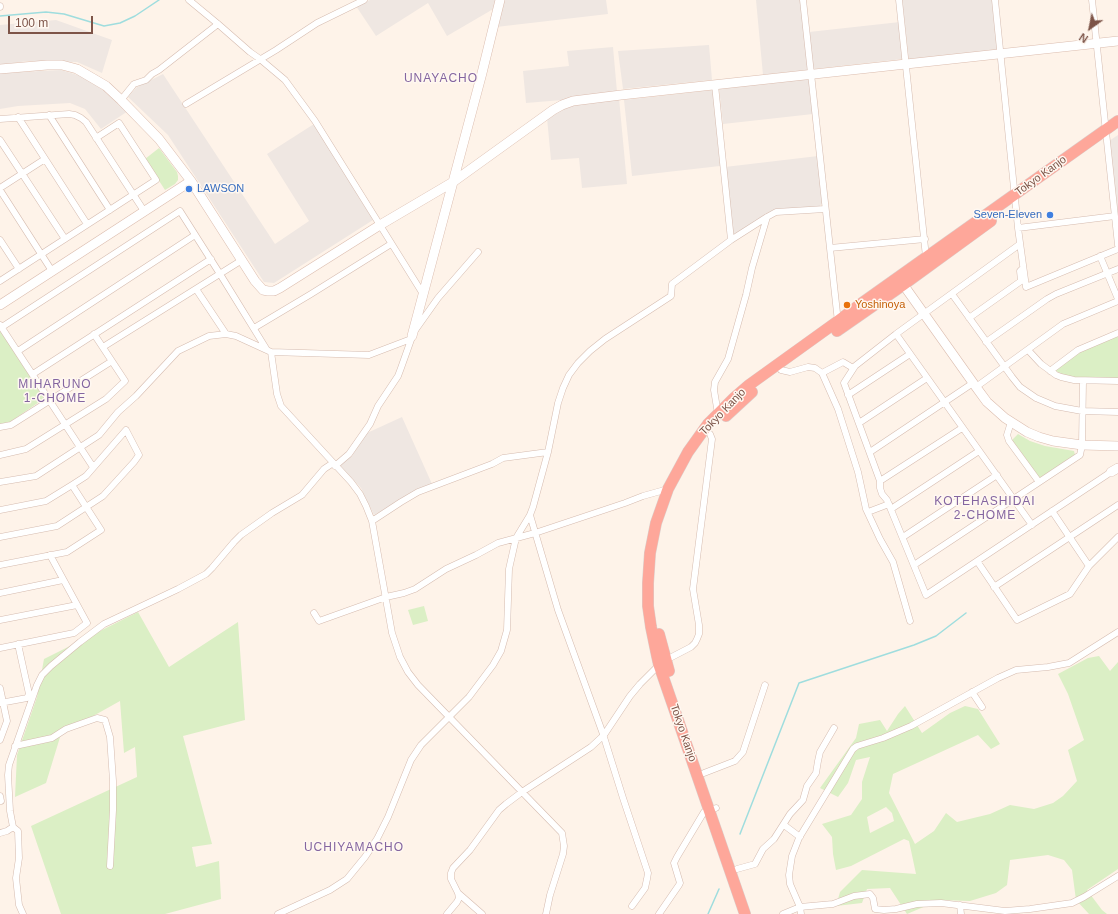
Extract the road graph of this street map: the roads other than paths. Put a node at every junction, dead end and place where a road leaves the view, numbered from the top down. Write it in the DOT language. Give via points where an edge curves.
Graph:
graph roads {
  1 [pos="189,0"];
  2 [pos="364,0"];
  3 [pos="500,0"];
  4 [pos="803,0"];
  5 [pos="899,0"];
  6 [pos="996,0"];
  7 [pos="1092,0"];
  8 [pos="218,24"];
  9 [pos="1118,41"];
  10 [pos="1097,43"];
  11 [pos="1001,54"];
  12 [pos="260,59"];
  13 [pos="907,64"];
  14 [pos="0,69"];
  15 [pos="811,75"];
  16 [pos="715,85"];
  17 [pos="121,100"];
  18 [pos="186,104"];
  19 [pos="50,115"];
  20 [pos="18,117"];
  21 [pos="0,119"];
  22 [pos="1118,121"];
  23 [pos="1118,130"];
  24 [pos="1106,134"];
  25 [pos="96,138"];
  26 [pos="0,140"];
  27 [pos="45,159"];
  28 [pos="22,174"];
  29 [pos="191,181"];
  30 [pos="452,182"];
  31 [pos="0,189"];
  32 [pos="133,195"];
  33 [pos="1015,199"];
  34 [pos="825,209"];
  35 [pos="110,210"];
  36 [pos="144,211"];
  37 [pos="1115,216"];
  38 [pos="767,217"];
  39 [pos="87,224"];
  40 [pos="380,225"];
  41 [pos="1018,228"];
  42 [pos="195,235"];
  43 [pos="65,239"];
  44 [pos="925,239"];
  45 [pos="0,240"];
  46 [pos="731,240"];
  47 [pos="391,244"];
  48 [pos="1020,244"];
  49 [pos="1118,245"];
  50 [pos="830,248"];
  51 [pos="1118,249"];
  52 [pos="478,252"];
  53 [pos="42,254"];
  54 [pos="1100,256"];
  55 [pos="926,257"];
  56 [pos="211,259"];
  57 [pos="242,260"];
  58 [pos="1023,266"];
  59 [pos="19,269"];
  60 [pos="1118,269"];
  61 [pos="52,271"];
  62 [pos="1107,273"];
  63 [pos="220,274"];
  64 [pos="0,281"];
  65 [pos="900,281"];
  66 [pos="196,289"];
  67 [pos="424,294"];
  68 [pos="952,294"];
  69 [pos="1118,300"];
  70 [pos="0,304"];
  71 [pos="924,314"];
  72 [pos="969,318"];
  73 [pos="838,325"];
  74 [pos="1,326"];
  75 [pos="254,328"];
  76 [pos="1118,333"];
  77 [pos="94,334"];
  78 [pos="226,334"];
  79 [pos="896,334"];
  80 [pos="412,335"];
  81 [pos="986,342"];
  82 [pos="103,347"];
  83 [pos="1028,350"];
  84 [pos="18,351"];
  85 [pos="269,351"];
  86 [pos="910,354"];
  87 [pos="112,361"];
  88 [pos="1004,366"];
  89 [pos="853,368"];
  90 [pos="781,370"];
  91 [pos="1050,371"];
  92 [pos="822,373"];
  93 [pos="33,374"];
  94 [pos="927,378"];
  95 [pos="1083,381"];
  96 [pos="1118,382"];
  97 [pos="975,385"];
  98 [pos="848,395"];
  99 [pos="50,400"];
  100 [pos="945,403"];
  101 [pos="1082,411"];
  102 [pos="1118,412"];
  103 [pos="718,414"];
  104 [pos="1011,422"];
  105 [pos="859,423"];
  106 [pos="66,424"];
  107 [pos="0,427"];
  108 [pos="962,428"];
  109 [pos="710,434"];
  110 [pos="1082,445"];
  111 [pos="1118,446"];
  112 [pos="80,447"];
  113 [pos="979,451"];
  114 [pos="548,452"];
  115 [pos="870,452"];
  116 [pos="0,455"];
  117 [pos="334,465"];
  118 [pos="94,467"];
  119 [pos="1115,470"];
  120 [pos="997,475"];
  121 [pos="880,481"];
  122 [pos="0,482"];
  123 [pos="1039,482"];
  124 [pos="72,485"];
  125 [pos="668,488"];
  126 [pos="1014,499"];
  127 [pos="1118,505"];
  128 [pos="890,506"];
  129 [pos="86,507"];
  130 [pos="0,510"];
  131 [pos="1052,511"];
  132 [pos="868,512"];
  133 [pos="530,515"];
  134 [pos="372,521"];
  135 [pos="1032,525"];
  136 [pos="535,533"];
  137 [pos="1118,536"];
  138 [pos="903,537"];
  139 [pos="1069,537"];
  140 [pos="0,538"];
  141 [pos="516,538"];
  142 [pos="50,555"];
  143 [pos="977,561"];
  144 [pos="0,565"];
  145 [pos="914,565"];
  146 [pos="1089,566"];
  147 [pos="63,580"];
  148 [pos="994,587"];
  149 [pos="0,593"];
  150 [pos="386,597"];
  151 [pos="77,604"];
  152 [pos="314,613"];
  153 [pos="0,620"];
  154 [pos="910,621"];
  155 [pos="1118,632"];
  156 [pos="18,644"];
  157 [pos="0,648"];
  158 [pos="663,663"];
  159 [pos="764,685"];
  160 [pos="0,688"];
  161 [pos="972,692"];
  162 [pos="2,703"];
  163 [pos="982,707"];
  164 [pos="450,717"];
  165 [pos="834,728"];
  166 [pos="604,735"];
  167 [pos="0,739"];
  168 [pos="15,746"];
  169 [pos="704,773"];
  170 [pos="522,792"];
  171 [pos="0,796"];
  172 [pos="0,801"];
  173 [pos="712,809"];
  174 [pos="784,825"];
  175 [pos="13,827"];
  176 [pos="0,833"];
  177 [pos="800,837"];
  178 [pos="110,866"];
  179 [pos="737,870"];
  180 [pos="1118,876"];
  181 [pos="458,893"];
  182 [pos="960,905"];
  183 [pos="632,906"];
  184 [pos="800,907"];
  185 [pos="23,914"];
  186 [pos="278,914"];
  187 [pos="447,914"];
  188 [pos="482,914"];
  189 [pos="546,914"];
  190 [pos="659,914"];
  191 [pos="745,914"];
  192 [pos="752,914"];
  193 [pos="783,914"];
  194 [pos="801,914"];
  195 [pos="961,914"];
  1 -- 8 [label="street"];
  2 -- 12 [label="street" via="317,23"];
  3 -- 30 [label="street"];
  4 -- 15 [label="street"];
  5 -- 13 [label="street"];
  6 -- 11 [label="street"];
  7 -- 10 [label="street"];
  8 -- 12 [label="street"];
  8 -- 17 [label="street" via="146,80 134,84"];
  9 -- 10 [label="street"];
  10 -- 11 [label="street"];
  10 -- 24 [label="street"];
  11 -- 13 [label="street"];
  11 -- 33 [label="street"];
  12 -- 18 [label="street"];
  12 -- 40 [label="street" via="285,80 315,121"];
  13 -- 15 [label="street"];
  13 -- 44 [label="street"];
  14 -- 17 [label="street" via="62,66 77,69 106,86"];
  15 -- 16 [label="street"];
  15 -- 34 [label="street"];
  16 -- 30 [label="street" via="573,101 562,105"];
  16 -- 46 [label="street"];
  17 -- 29 [label="street" via="159,139"];
  19 -- 20 [label="street"];
  19 -- 25 [label="street" via="75,115 86,122"];
  19 -- 35 [label="street"];
  20 -- 21 [label="street"];
  20 -- 27 [label="street"];
  22 -- 24 [label="highway, Tokyo Kanjo"];
  23 -- 24 [label="highway, Tokyo Kanjo"];
  24 -- 33 [label="highway, Tokyo Kanjo"];
  24 -- 37 [label="street"];
  25 -- 32 [label="street"];
  25 -- 32 [label="street" via="119,123 156,180"];
  26 -- 28 [label="street"];
  27 -- 28 [label="street"];
  27 -- 39 [label="street"];
  28 -- 31 [label="street"];
  28 -- 43 [label="street"];
  29 -- 36 [label="street"];
  29 -- 57 [label="street"];
  30 -- 40 [label="street"];
  30 -- 67 [label="street"];
  31 -- 53 [label="street"];
  32 -- 35 [label="street"];
  32 -- 36 [label="street"];
  33 -- 41 [label="street"];
  33 -- 55 [label="highway, Tokyo Kanjo"];
  33 -- 65 [label="highway, Tokyo Kanjo"];
  34 -- 38 [label="street" via="776,212"];
  34 -- 50 [label="street"];
  35 -- 39 [label="street"];
  36 -- 61 [label="street"];
  37 -- 41 [label="street"];
  37 -- 49 [label="street"];
  38 -- 46 [label="street"];
  38 -- 103 [label="street" via="728,359 715,382"];
  39 -- 43 [label="street"];
  40 -- 47 [label="street"];
  40 -- 57 [label="street" via="274,291 263,290"];
  41 -- 48 [label="street"];
  42 -- 56 [label="street"];
  42 -- 74 [label="street" via="180,212"];
  42 -- 84 [label="street"];
  43 -- 53 [label="street"];
  44 -- 50 [label="street"];
  44 -- 55 [label="street"];
  45 -- 59 [label="street"];
  46 -- 114 [label="street" via="672,284 671,296 605,339 578,363 563,388"];
  47 -- 67 [label="street"];
  47 -- 75 [label="street"];
  48 -- 58 [label="street"];
  48 -- 68 [label="street"];
  50 -- 73 [label="street"];
  51 -- 54 [label="street"];
  52 -- 80 [label="street" via="438,298"];
  53 -- 59 [label="street"];
  53 -- 61 [label="street"];
  54 -- 58 [label="street" via="1026,287"];
  54 -- 62 [label="street"];
  55 -- 65 [label="highway, Tokyo Kanjo"];
  56 -- 63 [label="street"];
  56 -- 77 [label="street"];
  57 -- 63 [label="street"];
  58 -- 72 [label="street" via="1020,271 1021,282"];
  59 -- 64 [label="street"];
  60 -- 62 [label="street"];
  61 -- 70 [label="street"];
  62 -- 69 [label="street"];
  62 -- 81 [label="street" via="1047,299"];
  63 -- 66 [label="street"];
  63 -- 75 [label="street"];
  65 -- 71 [label="street"];
  65 -- 73 [label="highway, Tokyo Kanjo" via="862,303"];
  66 -- 78 [label="street"];
  66 -- 82 [label="street"];
  67 -- 80 [label="street"];
  68 -- 71 [label="street"];
  68 -- 72 [label="street"];
  69 -- 83 [label="street" via="1062,324"];
  71 -- 79 [label="street"];
  71 -- 97 [label="street"];
  72 -- 81 [label="street"];
  73 -- 90 [label="highway, Tokyo Kanjo"];
  73 -- 103 [label="highway, Tokyo Kanjo" via="749,385"];
  74 -- 84 [label="street"];
  75 -- 85 [label="street"];
  76 -- 91 [label="street" via="1078,350"];
  77 -- 82 [label="street"];
  77 -- 93 [label="street"];
  78 -- 85 [label="street"];
  78 -- 112 [label="street" via="210,336 178,351 99,435"];
  79 -- 86 [label="street"];
  79 -- 89 [label="street"];
  80 -- 85 [label="street" via="369,355"];
  80 -- 117 [label="street" via="398,376 378,406 370,424 349,454"];
  81 -- 88 [label="street"];
  82 -- 87 [label="street"];
  83 -- 88 [label="street"];
  83 -- 91 [label="street"];
  84 -- 93 [label="street"];
  85 -- 117 [label="street" via="281,406"];
  86 -- 94 [label="street"];
  86 -- 98 [label="street"];
  87 -- 99 [label="street"];
  87 -- 106 [label="street" via="125,381 106,399"];
  88 -- 97 [label="street"];
  88 -- 101 [label="street" via="1020,387 1036,398 1055,406"];
  89 -- 92 [label="street" via="843,362"];
  89 -- 98 [label="street" via="844,383"];
  90 -- 92 [label="street" via="790,372 808,367"];
  90 -- 109 [label="highway, Tokyo Kanjo" via="751,392"];
  91 -- 95 [label="street" via="1061,377"];
  92 -- 132 [label="street" via="840,416"];
  93 -- 99 [label="street"];
  94 -- 100 [label="street"];
  94 -- 105 [label="street"];
  95 -- 96 [label="street"];
  95 -- 101 [label="street"];
  97 -- 100 [label="street"];
  97 -- 104 [label="street" via="987,402"];
  98 -- 105 [label="street"];
  99 -- 106 [label="street"];
  99 -- 107 [label="street" via="11,425"];
  100 -- 108 [label="street"];
  100 -- 115 [label="street"];
  101 -- 102 [label="street"];
  101 -- 110 [label="street"];
  103 -- 125 [label="highway, Tokyo Kanjo" via="688,452"];
  104 -- 110 [label="street" via="1039,437"];
  104 -- 123 [label="street" via="1007,435 1009,441"];
  105 -- 115 [label="street"];
  106 -- 112 [label="street"];
  106 -- 116 [label="street" via="26,449"];
  108 -- 113 [label="street"];
  108 -- 121 [label="street"];
  109 -- 158 [label="highway, Tokyo Kanjo" via="697,451 672,499 658,550 655,605"];
  109 -- 158 [label="street" via="712,439 693,589 699,634 695,643"];
  110 -- 111 [label="street"];
  110 -- 123 [label="street" via="1080,455"];
  112 -- 118 [label="street"];
  112 -- 122 [label="street" via="36,476"];
  113 -- 120 [label="street"];
  113 -- 128 [label="street"];
  114 -- 133 [label="street"];
  114 -- 134 [label="street" via="503,458 418,492"];
  115 -- 121 [label="street"];
  117 -- 134 [label="street" via="360,494"];
  117 -- 168 [label="street" via="324,469 302,495 241,535 206,574 178,590 104,624 51,666 37,685"];
  118 -- 124 [label="street"];
  118 -- 129 [label="street" via="126,430 139,455 103,496"];
  119 -- 131 [label="street"];
  120 -- 126 [label="street"];
  120 -- 138 [label="street"];
  121 -- 128 [label="street" via="882,494"];
  123 -- 126 [label="street"];
  124 -- 129 [label="street"];
  124 -- 130 [label="street" via="46,500"];
  125 -- 136 [label="street"];
  125 -- 158 [label="highway, Tokyo Kanjo" via="656,523 648,583 651,627 657,656"];
  126 -- 135 [label="street"];
  126 -- 145 [label="street"];
  127 -- 139 [label="street"];
  128 -- 132 [label="street"];
  128 -- 138 [label="street"];
  129 -- 140 [label="street" via="57,526"];
  129 -- 142 [label="street" via="101,530 67,552"];
  131 -- 135 [label="street"];
  131 -- 139 [label="street"];
  132 -- 154 [label="street" via="893,562"];
  133 -- 136 [label="street"];
  133 -- 141 [label="street"];
  134 -- 150 [label="street"];
  135 -- 143 [label="street"];
  136 -- 141 [label="street"];
  136 -- 166 [label="street" via="558,610"];
  137 -- 146 [label="street"];
  138 -- 145 [label="street"];
  139 -- 146 [label="street"];
  139 -- 148 [label="street"];
  141 -- 150 [label="street" via="498,543 446,569 415,589"];
  141 -- 164 [label="street" via="509,569 507,630 501,651 469,697"];
  142 -- 144 [label="street"];
  142 -- 147 [label="street"];
  143 -- 145 [label="street" via="926,595"];
  143 -- 148 [label="street"];
  146 -- 148 [label="street" via="1070,594 1017,620"];
  147 -- 149 [label="street"];
  147 -- 151 [label="street"];
  150 -- 152 [label="street" via="319,621"];
  150 -- 164 [label="street" via="392,633 408,672"];
  151 -- 153 [label="street"];
  151 -- 156 [label="street" via="87,623 74,633"];
  155 -- 161 [label="street" via="1070,664 1016,670"];
  156 -- 157 [label="street"];
  156 -- 162 [label="street" via="29,694 27,698"];
  158 -- 166 [label="street" via="630,696"];
  158 -- 169 [label="highway, Tokyo Kanjo"];
  158 -- 173 [label="highway, Tokyo Kanjo"];
  159 -- 169 [label="street" via="743,752 735,761"];
  160 -- 162 [label="street"];
  161 -- 163 [label="street"];
  161 -- 177 [label="street" via="911,726 853,749"];
  162 -- 167 [label="street" via="7,722"];
  164 -- 170 [label="street"];
  164 -- 186 [label="street" via="421,745 411,760 388,817 364,858 347,879 330,890"];
  165 -- 174 [label="street" via="820,752 816,773 807,786 803,800"];
  166 -- 170 [label="street" via="583,753"];
  166 -- 183 [label="street" via="648,873 645,888"];
  168 -- 175 [label="street" via="8,776"];
  168 -- 178 [label="street" via="52,738 66,729 96,718 106,720 110,737 113,781"];
  169 -- 173 [label="highway, Tokyo Kanjo"];
  170 -- 181 [label="street" via="499,810 470,850 453,868 451,879"];
  170 -- 189 [label="street" via="556,825 564,840 563,854"];
  171 -- 172 [label="street"];
  173 -- 179 [label="highway, Tokyo Kanjo"];
  173 -- 190 [label="street" via="704,812 677,857 674,863 680,883"];
  173 -- 191 [label="highway, Tokyo Kanjo"];
  174 -- 177 [label="street"];
  174 -- 179 [label="street" via="763,849 755,864"];
  175 -- 176 [label="street"];
  175 -- 185 [label="street" via="18,831 20,858 16,878 19,905"];
  177 -- 184 [label="street" via="792,856 789,876"];
  179 -- 192 [label="highway, Tokyo Kanjo"];
  180 -- 182 [label="street" via="1072,903 1005,911"];
  181 -- 187 [label="street" via="457,902"];
  181 -- 188 [label="street"];
  182 -- 184 [label="street" via="917,904 896,909 875,909 870,894 854,896 833,904"];
  182 -- 195 [label="street"];
  184 -- 193 [label="street"];
  184 -- 194 [label="street"];
}
